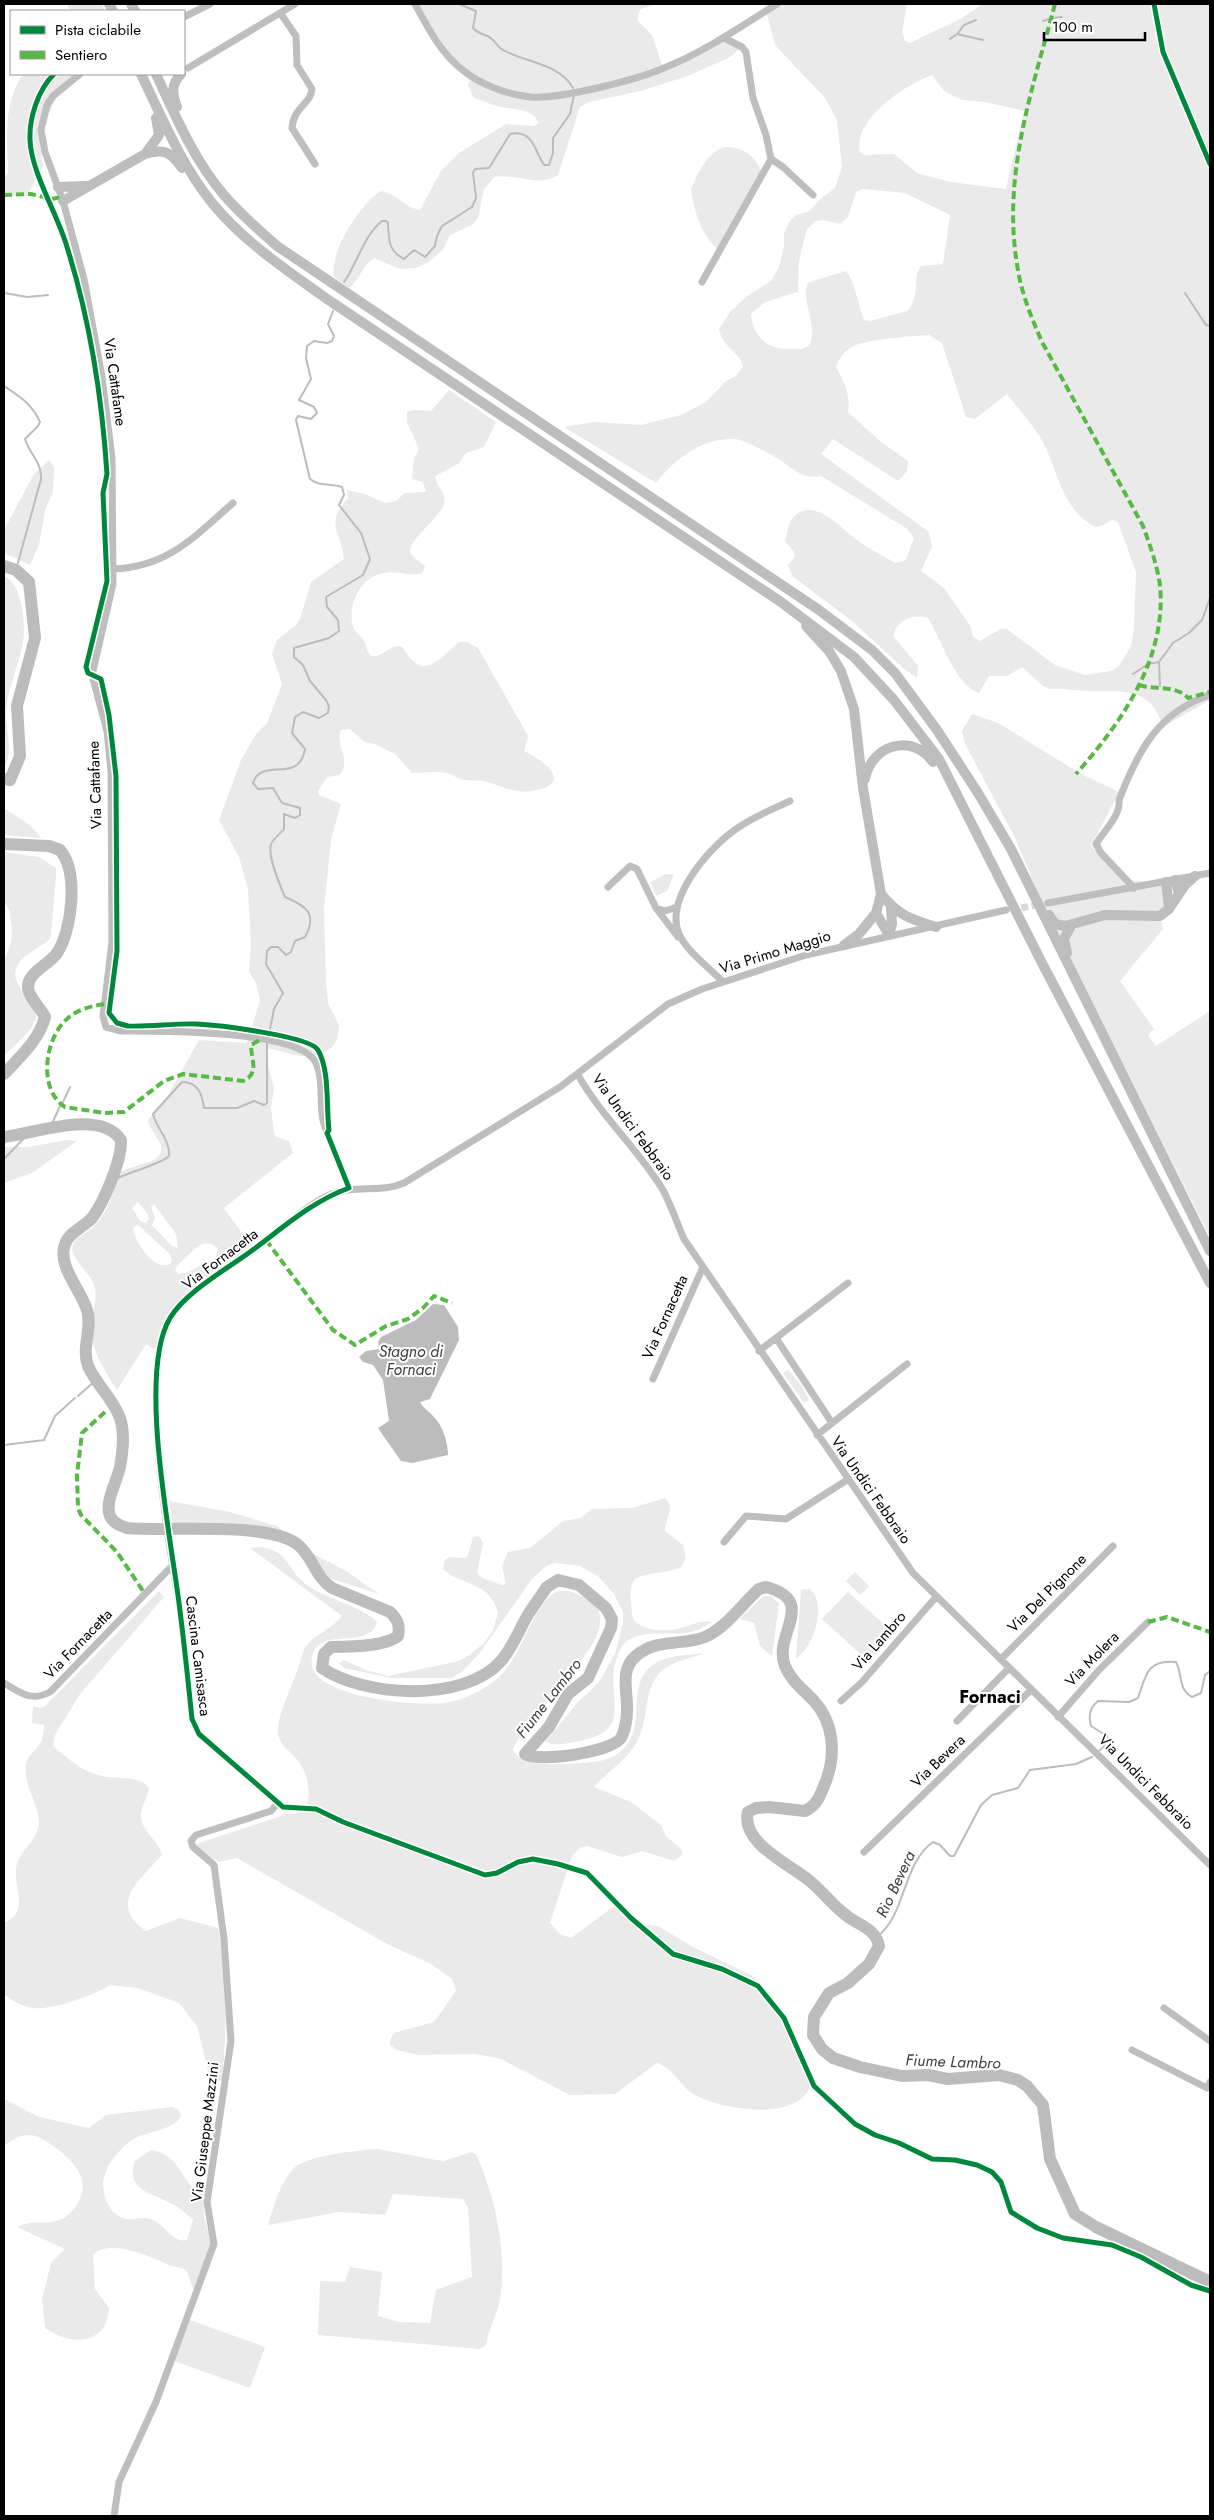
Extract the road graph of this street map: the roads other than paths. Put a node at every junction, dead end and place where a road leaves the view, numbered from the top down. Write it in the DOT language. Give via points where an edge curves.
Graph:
graph roads {
  1 [pos="210,4"];
  2 [pos="295,4"];
  3 [pos="415,4"];
  4 [pos="776,4"];
  5 [pos="281,14"];
  6 [pos="185,16"];
  7 [pos="724,38"];
  8 [pos="185,70"];
  9 [pos="79,75"];
  10 [pos="140,75"];
  11 [pos="140,75"];
  12 [pos="156,75"];
  13 [pos="180,75"];
  14 [pos="145,154"];
  15 [pos="771,159"];
  16 [pos="315,164"];
  17 [pos="213,180"];
  18 [pos="88,186"];
  19 [pos="58,187"];
  20 [pos="814,195"];
  21 [pos="63,201"];
  22 [pos="245,236"];
  23 [pos="702,282"];
  24 [pos="233,503"];
  25 [pos="677,533"];
  26 [pos="113,569"];
  27 [pos="1210,695"];
  28 [pos="863,788"];
  29 [pos="790,801"];
  30 [pos="1003,836"];
  31 [pos="989,858"];
  32 [pos="1203,874"];
  33 [pos="1171,881"];
  34 [pos="608,887"];
  35 [pos="1134,888"];
  36 [pos="882,894"];
  37 [pos="1179,894"];
  38 [pos="1048,903"];
  39 [pos="891,906"];
  40 [pos="676,907"];
  41 [pos="656,908"];
  42 [pos="1169,909"];
  43 [pos="1006,910"];
  44 [pos="876,913"];
  45 [pos="1072,924"];
  46 [pos="936,927"];
  47 [pos="889,935"];
  48 [pos="683,943"];
  49 [pos="844,945"];
  50 [pos="724,982"];
  51 [pos="1099,1026"];
  52 [pos="578,1075"];
  53 [pos="349,1188"];
  54 [pos="1210,1251"];
  55 [pos="702,1267"];
  56 [pos="848,1283"];
  57 [pos="1210,1284"];
  58 [pos="776,1338"];
  59 [pos="759,1351"];
  60 [pos="907,1364"];
  61 [pos="653,1379"];
  62 [pos="832,1423"];
  63 [pos="816,1435"];
  64 [pos="847,1480"];
  65 [pos="724,1542"];
  66 [pos="1113,1546"];
  67 [pos="172,1566"];
  68 [pos="936,1597"];
  69 [pos="1148,1622"];
  70 [pos="1001,1659"];
  71 [pos="1009,1668"];
  72 [pos="4,1684"];
  73 [pos="1031,1690"];
  74 [pos="841,1701"];
  75 [pos="1058,1717"];
  76 [pos="956,1721"];
  77 [pos="278,1804"];
  78 [pos="864,1852"];
  79 [pos="1210,1865"];
  80 [pos="1164,2008"];
  81 [pos="1210,2041"];
  82 [pos="1132,2050"];
  83 [pos="1210,2084"];
  84 [pos="114,2516"];
  1 -- 6 [label="street"];
  2 -- 5 [label="street"];
  3 -- 7 [label="street" via="440,47 464,72 491,86 533,97 571,93 664,68"];
  4 -- 7 [label="street"];
  5 -- 8 [label="street"];
  5 -- 16 [label="street" via="296,36 297,65 312,89 296,112 292,128"];
  7 -- 15 [label="street" via="746,52 753,98"];
  9 -- 19 [label="street, Via Cattafame" via="53,96 41,120 44,152"];
  10 -- 14 [label="highway" via="160,130 158,140"];
  11 -- 22 [label="highway" via="173,142 203,192"];
  12 -- 17 [label="highway" via="180,124"];
  13 -- 17 [label="highway" via="175,80 173,96"];
  14 -- 18 [label="highway"];
  14 -- 22 [label="highway" via="162,150 174,156 213,210"];
  15 -- 20 [label="street"];
  15 -- 23 [label="street"];
  17 -- 30 [label="highway" via="235,207 277,246 819,610 872,650 895,673 937,730"];
  18 -- 19 [label="highway"];
  18 -- 21 [label="highway"];
  19 -- 21 [label="street, Via Cattafame"];
  21 -- 26 [label="street, Via Cattafame" via="84,279 102,377 112,458"];
  22 -- 25 [label="highway" via="327,299"];
  24 -- 26 [label="street" via="182,549 164,558"];
  25 -- 28 [label="highway" via="797,619 829,651 847,684 854,709"];
  25 -- 31 [label="highway" via="823,632 854,657 894,700 939,759"];
  26 -- 53 [label="street, Via Cattafame" via="113,584 92,676 107,731 111,772 112,942 104,1022 114,1030 211,1031 301,1050 316,1062 324,1122"];
  27 -- 35 [label="street" via="1170,714 1158,726 1136,760 1118,800 1120,806 1115,816 1096,844"];
  28 -- 31 [label="highway" via="871,761 880,753 901,745 921,749 935,765"];
  28 -- 36 [label="highway"];
  29 -- 40 [label="street" via="753,818 716,844"];
  30 -- 45 [label="highway" via="1053,921 1060,926"];
  30 -- 51 [label="highway"];
  31 -- 57 [label="highway"];
  32 -- 33 [label="street"];
  32 -- 37 [label="highway"];
  33 -- 35 [label="street"];
  33 -- 37 [label="highway"];
  33 -- 42 [label="highway"];
  34 -- 41 [label="street" via="630,866 637,869"];
  35 -- 38 [label="street"];
  36 -- 39 [label="highway"];
  36 -- 44 [label="highway"];
  37 -- 42 [label="highway"];
  39 -- 46 [label="highway" via="906,918"];
  39 -- 47 [label="highway"];
  40 -- 41 [label="street" via="665,911"];
  40 -- 48 [label="street" via="678,932"];
  41 -- 48 [label="street"];
  42 -- 45 [label="highway" via="1160,916 1105,915"];
  43 -- 46 [label="street, Via Primo Maggio"];
  44 -- 47 [label="highway"];
  44 -- 49 [label="highway" via="859,934"];
  45 -- 51 [label="highway" via="1065,934 1064,945 1092,1001"];
  46 -- 47 [label="street, Via Primo Maggio"];
  47 -- 49 [label="street, Via Primo Maggio"];
  48 -- 50 [label="street"];
  49 -- 50 [label="street, Via Primo Maggio"];
  50 -- 52 [label="street, Via Primo Maggio" via="668,1004"];
  51 -- 54 [label="highway"];
  52 -- 53 [label="street, Via Fornacetta" via="404,1183 392,1187"];
  52 -- 55 [label="street, Via Undici Febbraio" via="658,1183 684,1239"];
  53 -- 67 [label="street, Via Fornacetta" via="324,1198 289,1222 188,1298 170,1318 158,1351 157,1406"];
  55 -- 59 [label="street, Via Undici Febbraio"];
  55 -- 61 [label="street, Via Fornacetta"];
  56 -- 58 [label="street"];
  58 -- 59 [label="street"];
  58 -- 62 [label="street"];
  59 -- 63 [label="street, Via Undici Febbraio"];
  60 -- 62 [label="street"];
  62 -- 63 [label="street"];
  63 -- 64 [label="street, Via Undici Febbraio"];
  64 -- 65 [label="street" via="786,1519 746,1516"];
  64 -- 68 [label="street, Via Undici Febbraio" via="913,1573"];
  66 -- 70 [label="street, Via Del Pignone"];
  67 -- 72 [label="street, Via Fornacetta" via="50,1692 31,1698"];
  67 -- 77 [label="street, Cascina Camisasca" via="179,1600 192,1719 199,1734"];
  68 -- 70 [label="street, Via Undici Febbraio"];
  68 -- 74 [label="street, Via Lambro" via="862,1682"];
  69 -- 75 [label="street, Via Molera" via="1099,1670"];
  70 -- 71 [label="street, Via Undici Febbraio"];
  71 -- 73 [label="street, Via Undici Febbraio"];
  71 -- 76 [label="street"];
  73 -- 75 [label="street, Via Undici Febbraio"];
  73 -- 78 [label="street, Via Bevera"];
  75 -- 79 [label="street, Via Undici Febbraio"];
  77 -- 84 [label="street, Via Giuseppe Mazzini" via="271,1812 196,1835 191,1841 193,1847 214,1865 224,1939 231,2041 207,2202 214,2244 156,2402 120,2482"];
  80 -- 81 [label="street"];
  82 -- 83 [label="street" via="1207,2088"];
}
